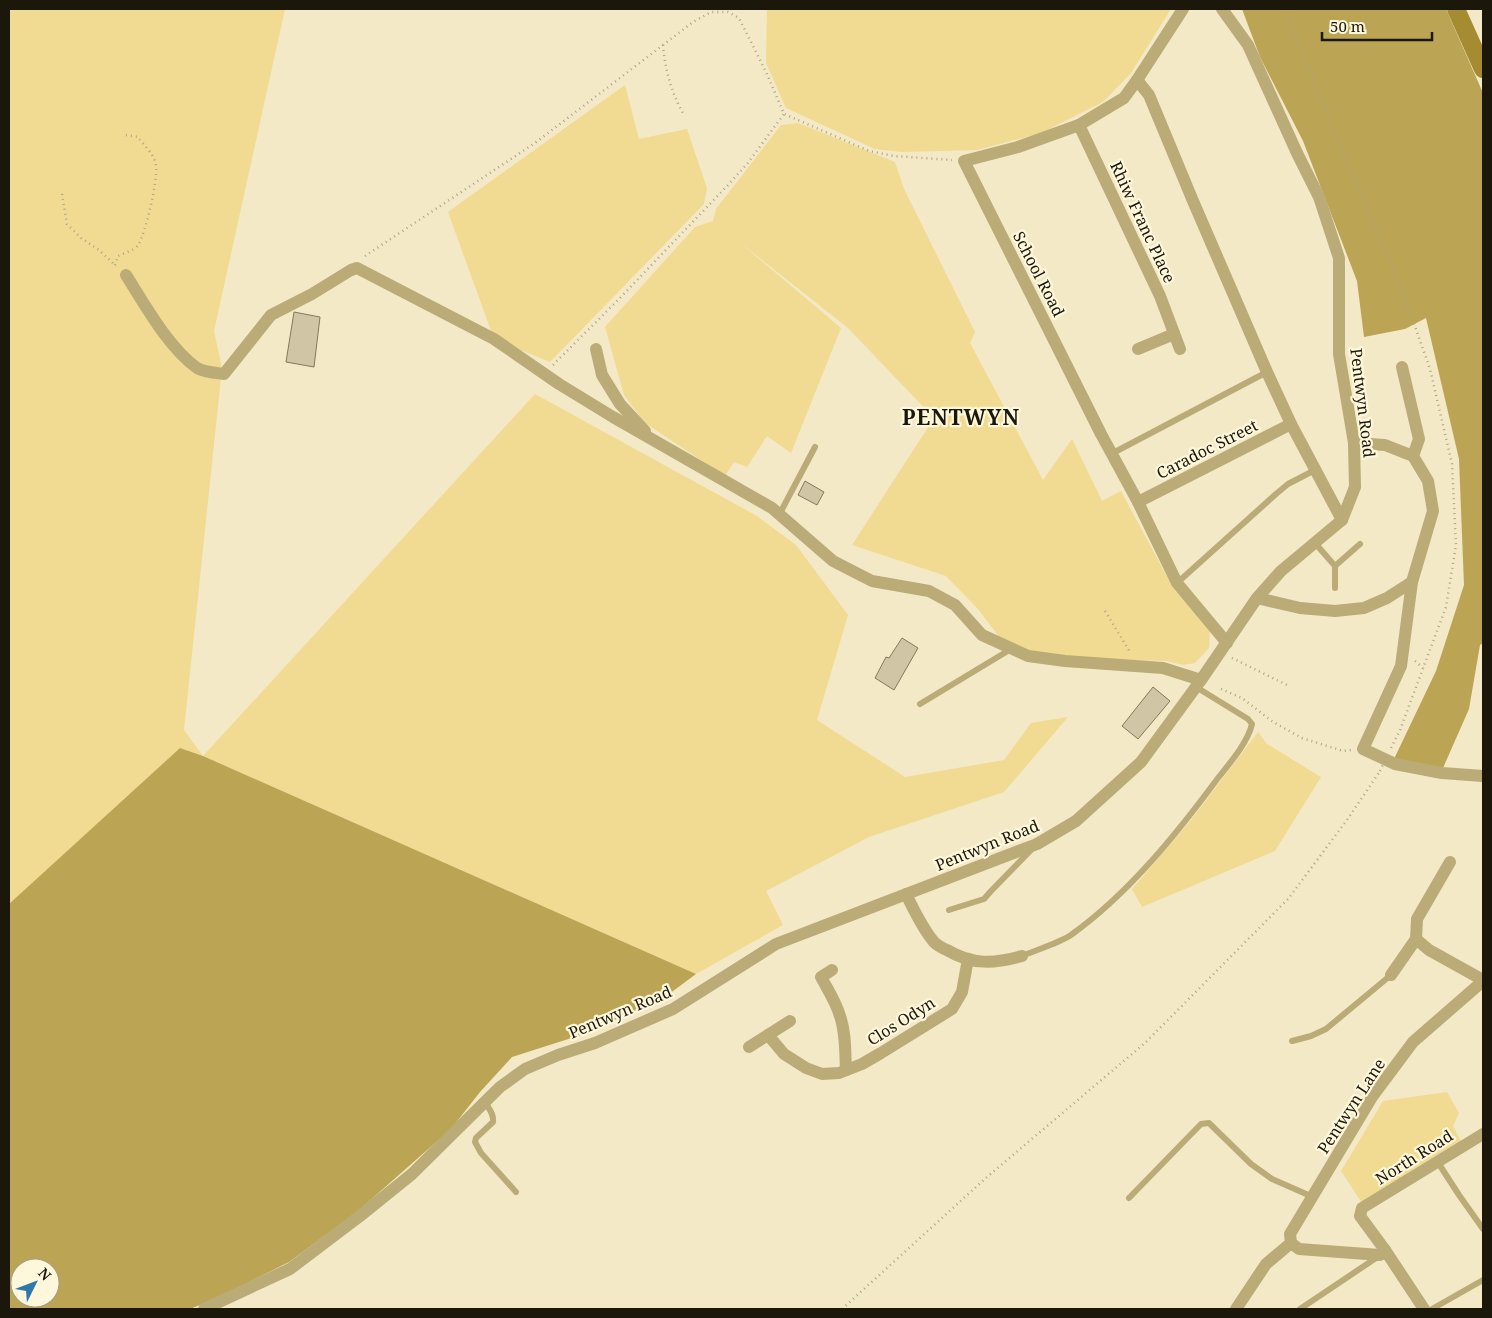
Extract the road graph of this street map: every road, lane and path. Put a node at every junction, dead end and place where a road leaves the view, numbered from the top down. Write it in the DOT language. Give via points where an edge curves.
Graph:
graph roads {
  1 [pos="1183,9"];
  2 [pos="1222,9"];
  3 [pos="1456,9"];
  4 [pos="663,45"];
  5 [pos="1483,69"];
  6 [pos="1137,80"];
  7 [pos="683,113"];
  8 [pos="784,114"];
  9 [pos="1079,125"];
  10 [pos="126,136"];
  11 [pos="964,161"];
  12 [pos="62,194"];
  13 [pos="115,265"];
  14 [pos="350,270"];
  15 [pos="126,275"];
  16 [pos="1174,334"];
  17 [pos="1138,348"];
  18 [pos="596,349"];
  19 [pos="1180,349"];
  20 [pos="1402,367"];
  21 [pos="1267,372"];
  22 [pos="544,373"];
  23 [pos="1291,424"];
  24 [pos="1354,443"];
  25 [pos="815,447"];
  26 [pos="1112,454"];
  27 [pos="1413,456"];
  28 [pos="1315,470"];
  29 [pos="709,473"];
  30 [pos="1138,502"];
  31 [pos="779,515"];
  32 [pos="1342,520"];
  33 [pos="1315,543"];
  34 [pos="1360,544"];
  35 [pos="1335,566"];
  36 [pos="1412,582"];
  37 [pos="1177,583"];
  38 [pos="1335,588"];
  39 [pos="1257,598"];
  40 [pos="1105,610"];
  41 [pos="1224,648"];
  42 [pos="1011,649"];
  43 [pos="1132,666"];
  44 [pos="1199,684"];
  45 [pos="1289,686"];
  46 [pos="920,704"];
  47 [pos="1363,749"];
  48 [pos="1388,754"];
  49 [pos="1483,776"];
  50 [pos="1037,844"];
  51 [pos="1450,862"];
  52 [pos="906,894"];
  53 [pos="949,910"];
  54 [pos="1416,938"];
  55 [pos="1022,956"];
  56 [pos="968,959"];
  57 [pos="832,970"];
  58 [pos="1391,975"];
  59 [pos="1483,981"];
  60 [pos="790,1021"];
  61 [pos="768,1035"];
  62 [pos="1292,1041"];
  63 [pos="749,1047"];
  64 [pos="846,1070"];
  65 [pos="484,1102"];
  66 [pos="1483,1134"];
  67 [pos="1437,1161"];
  68 [pos="516,1192"];
  69 [pos="1313,1197"];
  70 [pos="1129,1198"];
  71 [pos="1483,1229"];
  72 [pos="1291,1243"];
  73 [pos="1382,1253"];
  74 [pos="1483,1280"];
  75 [pos="1424,1308"];
  76 [pos="204,1309"];
  77 [pos="842,1309"];
  78 [pos="1236,1309"];
  79 [pos="1300,1309"];
  1 -- 6 [label="street"];
  2 -- 24 [label="street, Pentwyn Road" via="1248,45 1319,197 1339,258 1339,354"];
  3 -- 5 [label="main road"];
  4 -- 7 [label="path" via="673,94"];
  4 -- 8 [label="path" via="711,12 728,12 739,18"];
  4 -- 14 [label="path" via="535,143 370,251"];
  6 -- 9 [label="street" via="1124,98"];
  6 -- 21 [label="street" via="1149,95"];
  8 -- 11 [label="path" via="869,151"];
  8 -- 22 [label="path" via="728,185"];
  9 -- 11 [label="street" via="1018,148"];
  9 -- 16 [label="street, Rhiw Franc Place" via="1160,296"];
  10 -- 13 [label="path" via="138,137 153,155 156,176 145,230 138,246 118,256"];
  11 -- 26 [label="street, School Road"];
  12 -- 13 [label="path" via="67,224"];
  13 -- 15 [label="path"];
  14 -- 15 [label="street" via="271,315 224,374 199,369 180,352"];
  14 -- 22 [label="street" via="357,268 494,339"];
  16 -- 17 [label="street"];
  16 -- 19 [label="street, Rhiw Franc Place"];
  18 -- 29 [label="street" via="602,375 620,404 644,430 705,465"];
  20 -- 27 [label="street" via="1418,439"];
  21 -- 23 [label="street"];
  21 -- 26 [label="lane"];
  22 -- 29 [label="street"];
  23 -- 28 [label="street"];
  23 -- 30 [label="street, Caradoc Street"];
  24 -- 27 [label="street" via="1386,445"];
  24 -- 32 [label="street, Pentwyn Road" via="1355,487"];
  25 -- 31 [label="lane"];
  26 -- 30 [label="street, School Road"];
  27 -- 36 [label="street" via="1428,481 1434,511"];
  28 -- 32 [label="street"];
  28 -- 37 [label="lane" via="1288,484"];
  29 -- 31 [label="street"];
  30 -- 37 [label="street, School Road"];
  31 -- 42 [label="street" via="833,561 872,581 929,591 955,606 982,635"];
  32 -- 33 [label="street, Pentwyn Road"];
  33 -- 35 [label="lane"];
  33 -- 39 [label="street, Pentwyn Road"];
  34 -- 35 [label="lane"];
  35 -- 38 [label="lane"];
  36 -- 39 [label="street" via="1364,608 1335,611 1300,608"];
  36 -- 47 [label="street" via="1401,666"];
  37 -- 41 [label="street, School Road"];
  39 -- 41 [label="street, Pentwyn Road"];
  40 -- 43 [label="path" via="1130,651"];
  41 -- 44 [label="street, Pentwyn Road"];
  41 -- 45 [label="path"];
  42 -- 43 [label="street" via="1028,656"];
  42 -- 46 [label="lane"];
  43 -- 44 [label="street" via="1163,668"];
  44 -- 47 [label="path" via="1242,698 1273,722 1302,738 1343,751"];
  44 -- 50 [label="street, Pentwyn Road" via="1141,762 1076,821"];
  44 -- 55 [label="lane" via="1252,724 1233,759 1194,810 1121,894 1069,936"];
  47 -- 49 [label="street" via="1395,764 1442,773"];
  48 -- 77 [label="path, bridge" via="1347,820 1288,899 1145,1043 987,1178"];
  50 -- 52 [label="street, Pentwyn Road"];
  50 -- 53 [label="lane" via="984,899"];
  51 -- 54 [label="street" via="1417,919"];
  52 -- 56 [label="street" via="935,943"];
  52 -- 65 [label="street, Pentwyn Road" via="776,944 674,1009 525,1069"];
  54 -- 58 [label="street"];
  54 -- 59 [label="street" via="1429,950"];
  55 -- 56 [label="street" via="1001,962"];
  56 -- 64 [label="street, Clos Odyn" via="962,992 952,1009 862,1064"];
  57 -- 64 [label="street, Clos Odyn" via="821,978 841,1017"];
  58 -- 62 [label="lane" via="1326,1029"];
  59 -- 69 [label="street, Pentwyn Lane" via="1413,1042 1372,1097"];
  60 -- 61 [label="street"];
  61 -- 63 [label="street"];
  61 -- 64 [label="street, Clos Odyn" via="784,1054 806,1068 822,1074"];
  65 -- 68 [label="lane" via="491,1111 493,1122 475,1142"];
  65 -- 76 [label="street, Pentwyn Road" via="412,1174 290,1269"];
  66 -- 67 [label="street, North Road"];
  67 -- 71 [label="lane"];
  67 -- 73 [label="street, North Road" via="1362,1208 1360,1216"];
  69 -- 70 [label="lane" via="1272,1179 1251,1164 1209,1123 1201,1124"];
  69 -- 72 [label="street, Pentwyn Lane" via="1290,1234"];
  72 -- 73 [label="street" via="1299,1249"];
  72 -- 78 [label="street" via="1266,1264"];
  73 -- 75 [label="street"];
  73 -- 79 [label="lane"];
  74 -- 75 [label="lane"];
}
